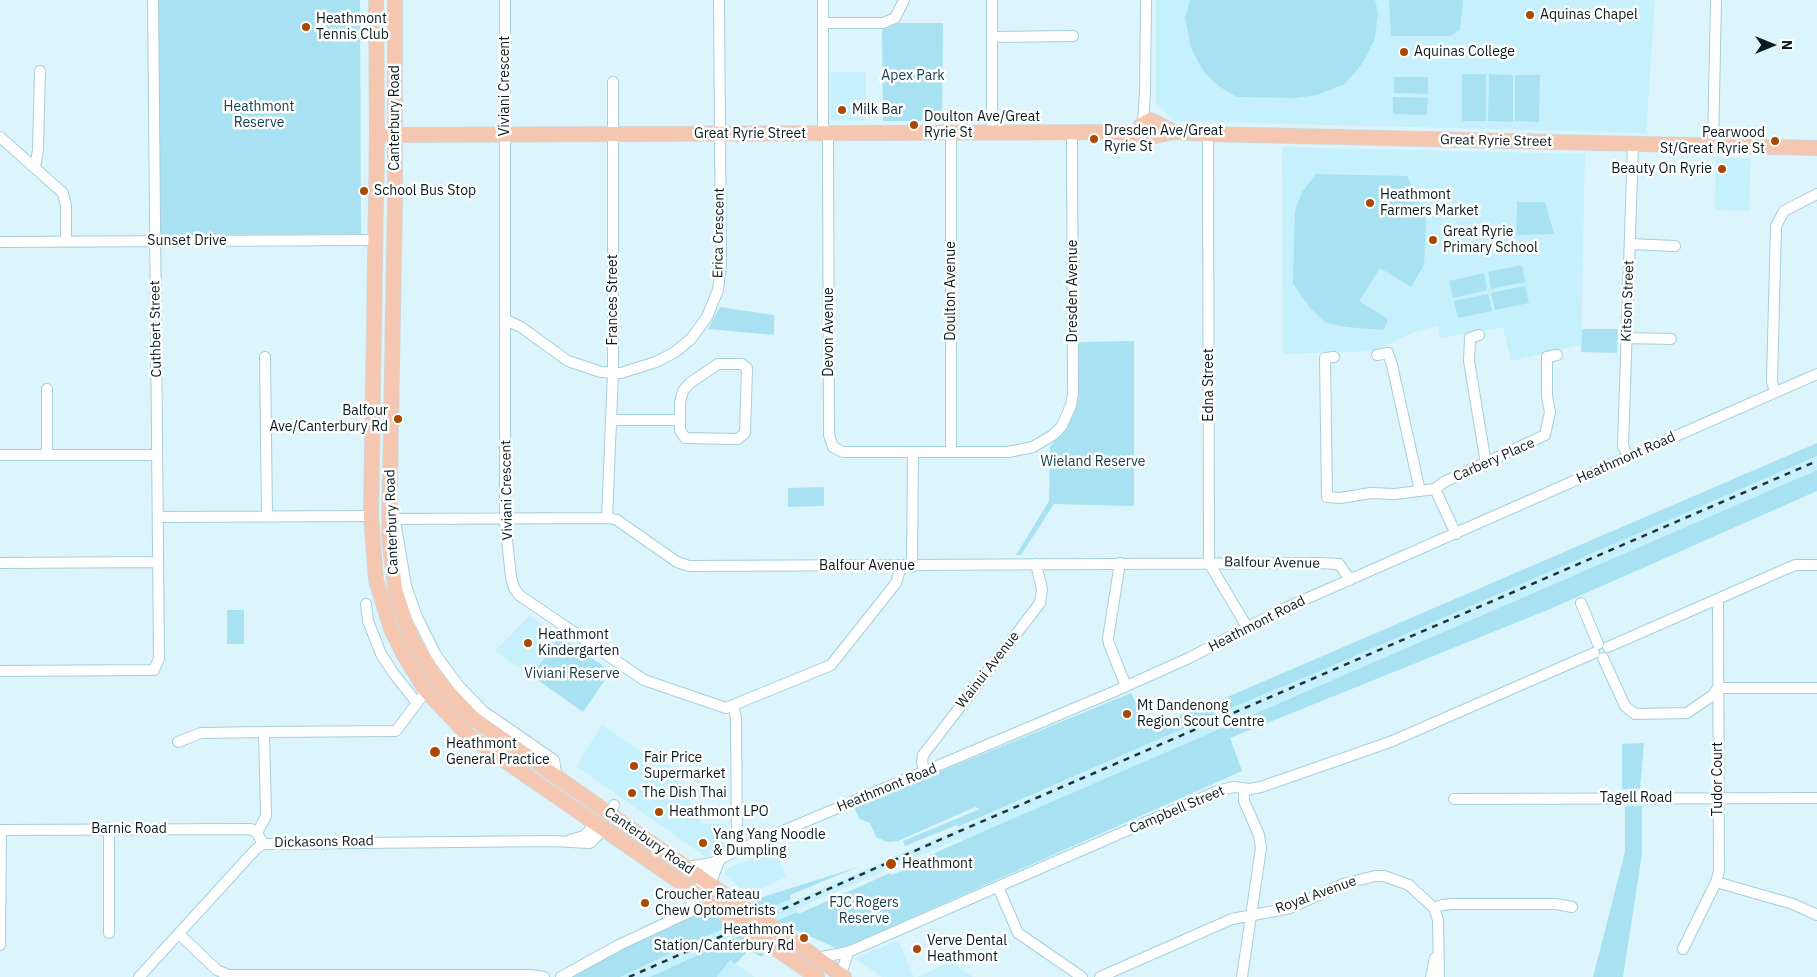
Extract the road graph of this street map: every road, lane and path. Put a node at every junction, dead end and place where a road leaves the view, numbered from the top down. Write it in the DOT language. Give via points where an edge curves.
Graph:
graph roads {
  1 [pos="153,0"];
  2 [pos="376,0"];
  3 [pos="395,0"];
  4 [pos="505,0"];
  5 [pos="719,0"];
  6 [pos="823,0"];
  7 [pos="904,0"];
  8 [pos="992,0"];
  9 [pos="1146,0"];
  10 [pos="1716,0"];
  11 [pos="823,23"];
  12 [pos="1073,36"];
  13 [pos="993,37"];
  14 [pos="40,71"];
  15 [pos="612,82"];
  16 [pos="1148,128"];
  17 [pos="951,132"];
  18 [pos="992,132"];
  19 [pos="1072,132"];
  20 [pos="505,134"];
  21 [pos="613,134"];
  22 [pos="720,134"];
  23 [pos="826,134"];
  24 [pos="1208,134"];
  25 [pos="395,135"];
  26 [pos="377,136"];
  27 [pos="0,137"];
  28 [pos="1634,144"];
  29 [pos="1713,146"];
  30 [pos="1817,148"];
  31 [pos="35,167"];
  32 [pos="1817,194"];
  33 [pos="395,201"];
  34 [pos="374,240"];
  35 [pos="66,241"];
  36 [pos="154,241"];
  37 [pos="0,242"];
  38 [pos="1630,244"];
  39 [pos="1675,246"];
  40 [pos="394,258"];
  41 [pos="506,320"];
  42 [pos="1470,337"];
  43 [pos="1627,338"];
  44 [pos="1671,339"];
  45 [pos="1377,355"];
  46 [pos="1557,355"];
  47 [pos="265,357"];
  48 [pos="1325,358"];
  49 [pos="613,373"];
  50 [pos="1817,374"];
  51 [pos="47,389"];
  52 [pos="1775,392"];
  53 [pos="612,420"];
  54 [pos="680,420"];
  55 [pos="951,451"];
  56 [pos="913,452"];
  57 [pos="0,455"];
  58 [pos="47,455"];
  59 [pos="157,455"];
  60 [pos="1628,458"];
  61 [pos="1486,464"];
  62 [pos="1435,488"];
  63 [pos="1420,491"];
  64 [pos="267,516"];
  65 [pos="370,516"];
  66 [pos="158,517"];
  67 [pos="506,518"];
  68 [pos="608,518"];
  69 [pos="392,519"];
  70 [pos="1456,534"];
  71 [pos="158,562"];
  72 [pos="0,563"];
  73 [pos="1120,563"];
  74 [pos="1209,563"];
  75 [pos="1036,564"];
  76 [pos="1817,565"];
  77 [pos="901,567"];
  78 [pos="912,567"];
  79 [pos="1350,580"];
  80 [pos="1718,600"];
  81 [pos="1581,603"];
  82 [pos="366,604"];
  83 [pos="1247,627"];
  84 [pos="1601,651"];
  85 [pos="0,671"];
  86 [pos="1126,686"];
  87 [pos="1718,688"];
  88 [pos="1817,688"];
  89 [pos="426,691"];
  90 [pos="417,703"];
  91 [pos="733,706"];
  92 [pos="264,732"];
  93 [pos="178,742"];
  94 [pos="925,772"];
  95 [pos="1244,789"];
  96 [pos="1718,798"];
  97 [pos="1817,798"];
  98 [pos="1454,799"];
  99 [pos="612,810"];
  100 [pos="599,827"];
  101 [pos="109,828"];
  102 [pos="1,830"];
  103 [pos="257,833"];
  104 [pos="263,844"];
  105 [pos="740,850"];
  106 [pos="716,861"];
  107 [pos="686,867"];
  108 [pos="707,882"];
  109 [pos="1716,882"];
  110 [pos="998,887"];
  111 [pos="700,897"];
  112 [pos="1572,907"];
  113 [pos="1434,908"];
  114 [pos="1252,914"];
  115 [pos="1817,915"];
  116 [pos="109,933"];
  117 [pos="179,934"];
  118 [pos="786,937"];
  119 [pos="0,945"];
  120 [pos="1682,949"];
  121 [pos="1439,950"];
  122 [pos="848,952"];
  123 [pos="785,954"];
  124 [pos="817,958"];
  125 [pos="843,976"];
  126 [pos="139,977"];
  127 [pos="544,977"];
  128 [pos="561,977"];
  129 [pos="818,977"];
  130 [pos="1082,977"];
  131 [pos="1100,977"];
  132 [pos="1242,977"];
  133 [pos="1431,977"];
  134 [pos="1439,977"];
  1 -- 36 [label="street, Cuthbert Street"];
  2 -- 26 [label="main road, Canterbury Road"];
  3 -- 25 [label="main road, Canterbury Road"];
  4 -- 20 [label="street, Viviani Crescent"];
  5 -- 22 [label="street, Erica Crescent"];
  6 -- 11 [label="street"];
  7 -- 11 [label="street" via="895,18 883,23"];
  8 -- 13 [label="street"];
  9 -- 16 [label="street"];
  10 -- 29 [label="street"];
  11 -- 23 [label="street"];
  12 -- 13 [label="street"];
  13 -- 18 [label="street"];
  14 -- 31 [label="street"];
  15 -- 21 [label="street, Frances Street"];
  16 -- 19 [label="main road, Great Ryrie Street" via="1122,132"];
  16 -- 24 [label="main road, Great Ryrie Street"];
  17 -- 18 [label="main road, Great Ryrie Street"];
  17 -- 23 [label="main road, Great Ryrie Street"];
  17 -- 55 [label="street, Doulton Avenue"];
  18 -- 19 [label="main road, Great Ryrie Street"];
  19 -- 55 [label="street, Dresden Avenue" via="1073,394 1068,414 1062,426 1033,448 1008,452"];
  20 -- 21 [label="main road, Great Ryrie Street"];
  20 -- 25 [label="main road, Great Ryrie Street"];
  20 -- 41 [label="street, Viviani Crescent"];
  21 -- 22 [label="main road, Great Ryrie Street"];
  21 -- 49 [label="street, Frances Street"];
  22 -- 23 [label="main road, Great Ryrie Street"];
  22 -- 49 [label="street, Erica Crescent" via="721,265 718,290 711,309 694,335 675,352 647,366"];
  23 -- 56 [label="street, Devon Avenue" via="830,443 835,450 843,452"];
  24 -- 28 [label="main road, Great Ryrie Street"];
  24 -- 74 [label="street, Edna Street"];
  25 -- 26 [label="main road, Great Ryrie Street"];
  25 -- 33 [label="main road, Canterbury Road"];
  26 -- 34 [label="main road, Canterbury Road"];
  27 -- 31 [label="street"];
  28 -- 29 [label="main road, Great Ryrie Street"];
  28 -- 38 [label="street, Kitson Street"];
  29 -- 30 [label="main road, Great Ryrie Street"];
  31 -- 35 [label="street" via="62,193 66,206"];
  32 -- 52 [label="street" via="1784,211 1776,226 1772,381"];
  33 -- 34 [label="main road" via="387,229 383,236"];
  33 -- 40 [label="main road, Canterbury Road"];
  34 -- 36 [label="street, Sunset Drive"];
  34 -- 40 [label="main road" via="390,250"];
  34 -- 65 [label="main road, Canterbury Road"];
  35 -- 36 [label="street, Sunset Drive"];
  35 -- 37 [label="street, Sunset Drive"];
  36 -- 59 [label="street, Cuthbert Street"];
  38 -- 39 [label="street"];
  38 -- 43 [label="street, Kitson Street"];
  40 -- 69 [label="main road, Canterbury Road" via="389,494"];
  41 -- 49 [label="street, Erica Crescent" via="568,361"];
  41 -- 67 [label="street, Viviani Crescent"];
  42 -- 61 [label="street" via="1469,361"];
  43 -- 44 [label="street"];
  43 -- 60 [label="street, Kitson Street" via="1623,446"];
  45 -- 63 [label="street" via="1388,353 1392,365"];
  46 -- 61 [label="street, Carbery Place" via="1548,357 1550,412 1545,436"];
  47 -- 64 [label="street"];
  48 -- 63 [label="street, Carbery Place" via="1327,497"];
  49 -- 53 [label="street, Frances Street"];
  50 -- 52 [label="street, Heathmont Road"];
  51 -- 58 [label="street"];
  52 -- 60 [label="street, Heathmont Road"];
  53 -- 54 [label="street"];
  53 -- 68 [label="street, Frances Street"];
  54 -- 54 [label="street" via="681,396 690,383 720,364 746,366 747,424 742,437 688,439 681,433"];
  55 -- 56 [label="street"];
  56 -- 78 [label="street"];
  57 -- 58 [label="street"];
  58 -- 59 [label="street"];
  59 -- 66 [label="street, Cuthbert Street"];
  60 -- 70 [label="street, Heathmont Road"];
  61 -- 62 [label="street, Carbery Place"];
  62 -- 63 [label="street, Carbery Place"];
  62 -- 70 [label="street"];
  64 -- 65 [label="street"];
  64 -- 66 [label="street"];
  65 -- 89 [label="main road, Canterbury Road" via="380,598 397,643"];
  66 -- 71 [label="street, Cuthbert Street"];
  67 -- 68 [label="street, Balfour Avenue"];
  67 -- 69 [label="street, Balfour Avenue"];
  67 -- 91 [label="street, Viviani Crescent" via="511,577 519,595 644,680 718,707"];
  68 -- 77 [label="street, Balfour Avenue" via="686,566"];
  69 -- 99 [label="main road, Canterbury Road" via="391,566 398,604 414,642 439,682 471,717 557,778"];
  70 -- 79 [label="street, Heathmont Road"];
  71 -- 72 [label="street"];
  71 -- 85 [label="street, Cuthbert Street" via="159,658 154,670"];
  73 -- 74 [label="street, Balfour Avenue"];
  73 -- 75 [label="street, Balfour Avenue"];
  73 -- 86 [label="street" via="1108,638"];
  74 -- 79 [label="street, Balfour Avenue" via="1339,564"];
  74 -- 83 [label="street"];
  75 -- 78 [label="street, Balfour Avenue"];
  75 -- 94 [label="street, Wainui Avenue" via="1042,589 1040,603 923,755"];
  76 -- 80 [label="street, Campbell Street" via="1795,565"];
  77 -- 78 [label="street, Balfour Avenue"];
  77 -- 91 [label="street, Viviani Crescent" via="896,583 831,665"];
  79 -- 83 [label="street, Heathmont Road"];
  80 -- 84 [label="street, Campbell Street"];
  80 -- 87 [label="street, Tudor Court"];
  81 -- 84 [label="street"];
  82 -- 90 [label="street" via="368,621 379,650"];
  83 -- 86 [label="street, Heathmont Road"];
  84 -- 87 [label="street" via="1625,706 1635,714 1687,713"];
  84 -- 95 [label="street, Campbell Street" via="1390,742 1261,787"];
  86 -- 94 [label="street, Heathmont Road"];
  87 -- 88 [label="street"];
  87 -- 96 [label="street, Tudor Court"];
  89 -- 90 [label="street"];
  89 -- 100 [label="main road, Canterbury Road" via="468,735"];
  90 -- 92 [label="street" via="396,731"];
  91 -- 105 [label="street" via="736,718 737,841"];
  92 -- 93 [label="street" via="201,733"];
  92 -- 103 [label="street" via="266,816"];
  94 -- 105 [label="street, Heathmont Road"];
  95 -- 110 [label="street, Campbell Street" via="1220,790"];
  95 -- 114 [label="street" via="1244,801 1261,848"];
  96 -- 97 [label="street, Tagell Road"];
  96 -- 98 [label="street, Tagell Road"];
  96 -- 109 [label="street, Tudor Court" via="1719,870"];
  99 -- 100 [label="main road"];
  99 -- 107 [label="main road, Canterbury Road"];
  100 -- 104 [label="street, Dickasons Road" via="587,839 567,841"];
  100 -- 111 [label="main road, Canterbury Road"];
  101 -- 102 [label="street, Barnic Road"];
  101 -- 103 [label="street, Barnic Road" via="251,829"];
  101 -- 116 [label="street"];
  102 -- 119 [label="street"];
  103 -- 104 [label="street"];
  104 -- 117 [label="street, Dickasons Road"];
  105 -- 106 [label="street, Heathmont Road"];
  106 -- 107 [label="street, Heathmont Road"];
  106 -- 108 [label="street"];
  107 -- 108 [label="main road, Canterbury Road"];
  108 -- 111 [label="street"];
  108 -- 118 [label="main road, Canterbury Road, bridge"];
  109 -- 115 [label="street" via="1793,904"];
  109 -- 120 [label="street, Tudor Court"];
  110 -- 122 [label="street, Campbell Street"];
  110 -- 130 [label="street" via="1018,933"];
  111 -- 123 [label="main road, Canterbury Road, bridge"];
  111 -- 128 [label="street" via="687,913 618,944"];
  112 -- 113 [label="street" via="1556,904 1442,904"];
  113 -- 114 [label="street, Royal Avenue" via="1402,882 1375,876 1343,884 1290,908"];
  113 -- 121 [label="street" via="1438,920"];
  114 -- 131 [label="street, Royal Avenue" via="1222,923"];
  114 -- 132 [label="street"];
  117 -- 126 [label="street, Dickasons Road"];
  117 -- 127 [label="street" via="217,970 228,975"];
  118 -- 123 [label="main road" via="782,943"];
  118 -- 124 [label="main road, Canterbury Road"];
  121 -- 133 [label="street"];
  121 -- 134 [label="street"];
  122 -- 124 [label="street, Campbell Street"];
  122 -- 125 [label="street"];
  123 -- 129 [label="main road, Canterbury Road"];
  124 -- 125 [label="main road, Canterbury Road"];
}
